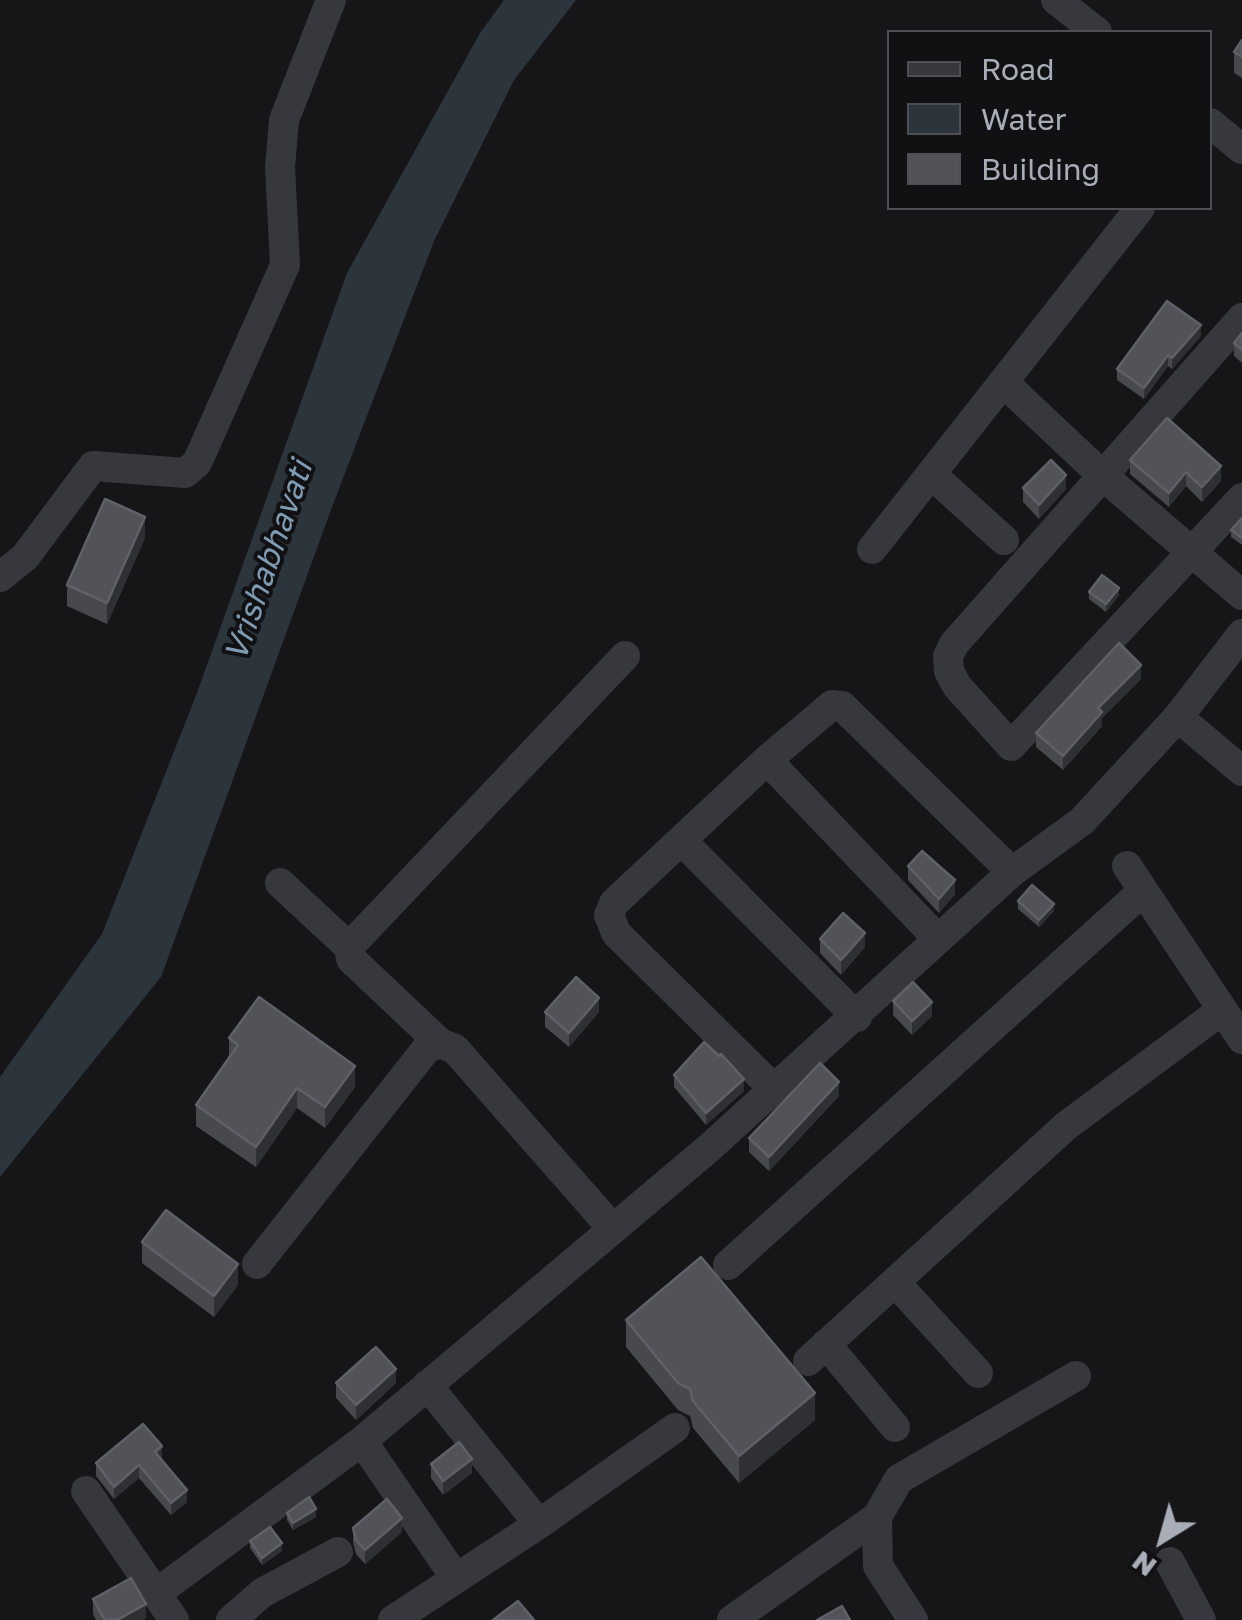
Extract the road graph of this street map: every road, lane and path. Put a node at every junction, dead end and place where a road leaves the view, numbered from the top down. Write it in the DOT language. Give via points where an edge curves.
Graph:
graph roads {
  1 [pos="331,0"];
  2 [pos="1056,0"];
  3 [pos="1094,30"];
  4 [pos="1212,125"];
  5 [pos="1242,149"];
  6 [pos="1138,210"];
  7 [pos="1242,318"];
  8 [pos="1003,382"];
  9 [pos="931,474"];
  10 [pos="1102,475"];
  11 [pos="1242,498"];
  12 [pos="1004,540"];
  13 [pos="872,549"];
  14 [pos="1191,552"];
  15 [pos="0,577"];
  16 [pos="1242,595"];
  17 [pos="1242,634"];
  18 [pos="625,656"];
  19 [pos="1178,717"];
  20 [pos="767,760"];
  21 [pos="1242,771"];
  22 [pos="682,842"];
  23 [pos="1012,872"];
  24 [pos="280,883"];
  25 [pos="938,939"];
  26 [pos="349,948"];
  27 [pos="1222,1010"];
  28 [pos="857,1017"];
  29 [pos="1242,1039"];
  30 [pos="440,1043"];
  31 [pos="774,1089"];
  32 [pos="613,1229"];
  33 [pos="256,1264"];
  34 [pos="728,1265"];
  35 [pos="896,1282"];
  36 [pos="978,1374"];
  37 [pos="1076,1376"];
  38 [pos="427,1385"];
  39 [pos="895,1427"];
  40 [pos="675,1428"];
  41 [pos="362,1442"];
  42 [pos="86,1491"];
  43 [pos="877,1517"];
  44 [pos="539,1524"];
  45 [pos="338,1552"];
  46 [pos="1170,1562"];
  47 [pos="455,1577"];
  48 [pos="158,1592"];
  49 [pos="174,1620"];
  50 [pos="231,1620"];
  51 [pos="393,1620"];
  52 [pos="732,1620"];
  53 [pos="912,1620"];
  54 [pos="1202,1620"];
  1 -- 15 [label="street" via="284,120 285,266 198,463 185,473 93,466 24,558"];
  2 -- 3 [label="street"];
  4 -- 5 [label="street"];
  6 -- 8 [label="street"];
  7 -- 10 [label="street"];
  8 -- 9 [label="street"];
  8 -- 10 [label="street"];
  9 -- 12 [label="street"];
  9 -- 13 [label="street"];
  10 -- 14 [label="street"];
  10 -- 14 [label="street" via="948,656 957,686 1011,746"];
  11 -- 14 [label="street"];
  14 -- 16 [label="street"];
  17 -- 19 [label="street"];
  18 -- 26 [label="street"];
  19 -- 21 [label="street"];
  19 -- 23 [label="street" via="1082,821"];
  20 -- 22 [label="street"];
  20 -- 23 [label="street" via="832,705 842,706"];
  20 -- 25 [label="street"];
  22 -- 28 [label="street"];
  22 -- 31 [label="street" via="614,903 611,925"];
  23 -- 25 [label="street"];
  24 -- 26 [label="street"];
  25 -- 28 [label="street"];
  26 -- 30 [label="street" via="351,959"];
  27 -- 29 [label="street"];
  27 -- 34 [label="street" via="1135,879"];
  27 -- 35 [label="street" via="1066,1126"];
  28 -- 31 [label="street"];
  30 -- 32 [label="street" via="455,1050"];
  30 -- 33 [label="street" via="427,1048"];
  31 -- 32 [label="street"];
  32 -- 38 [label="street"];
  35 -- 36 [label="street"];
  35 -- 39 [label="street" via="817,1353"];
  37 -- 43 [label="street" via="899,1479"];
  38 -- 41 [label="street"];
  38 -- 44 [label="street"];
  40 -- 44 [label="street"];
  41 -- 47 [label="street"];
  41 -- 48 [label="street"];
  42 -- 48 [label="street"];
  43 -- 52 [label="street"];
  43 -- 53 [label="street" via="878,1566"];
  44 -- 47 [label="street"];
  45 -- 50 [label="street" via="262,1593"];
  46 -- 54 [label="street"];
  47 -- 51 [label="street"];
  48 -- 49 [label="street"];
}
